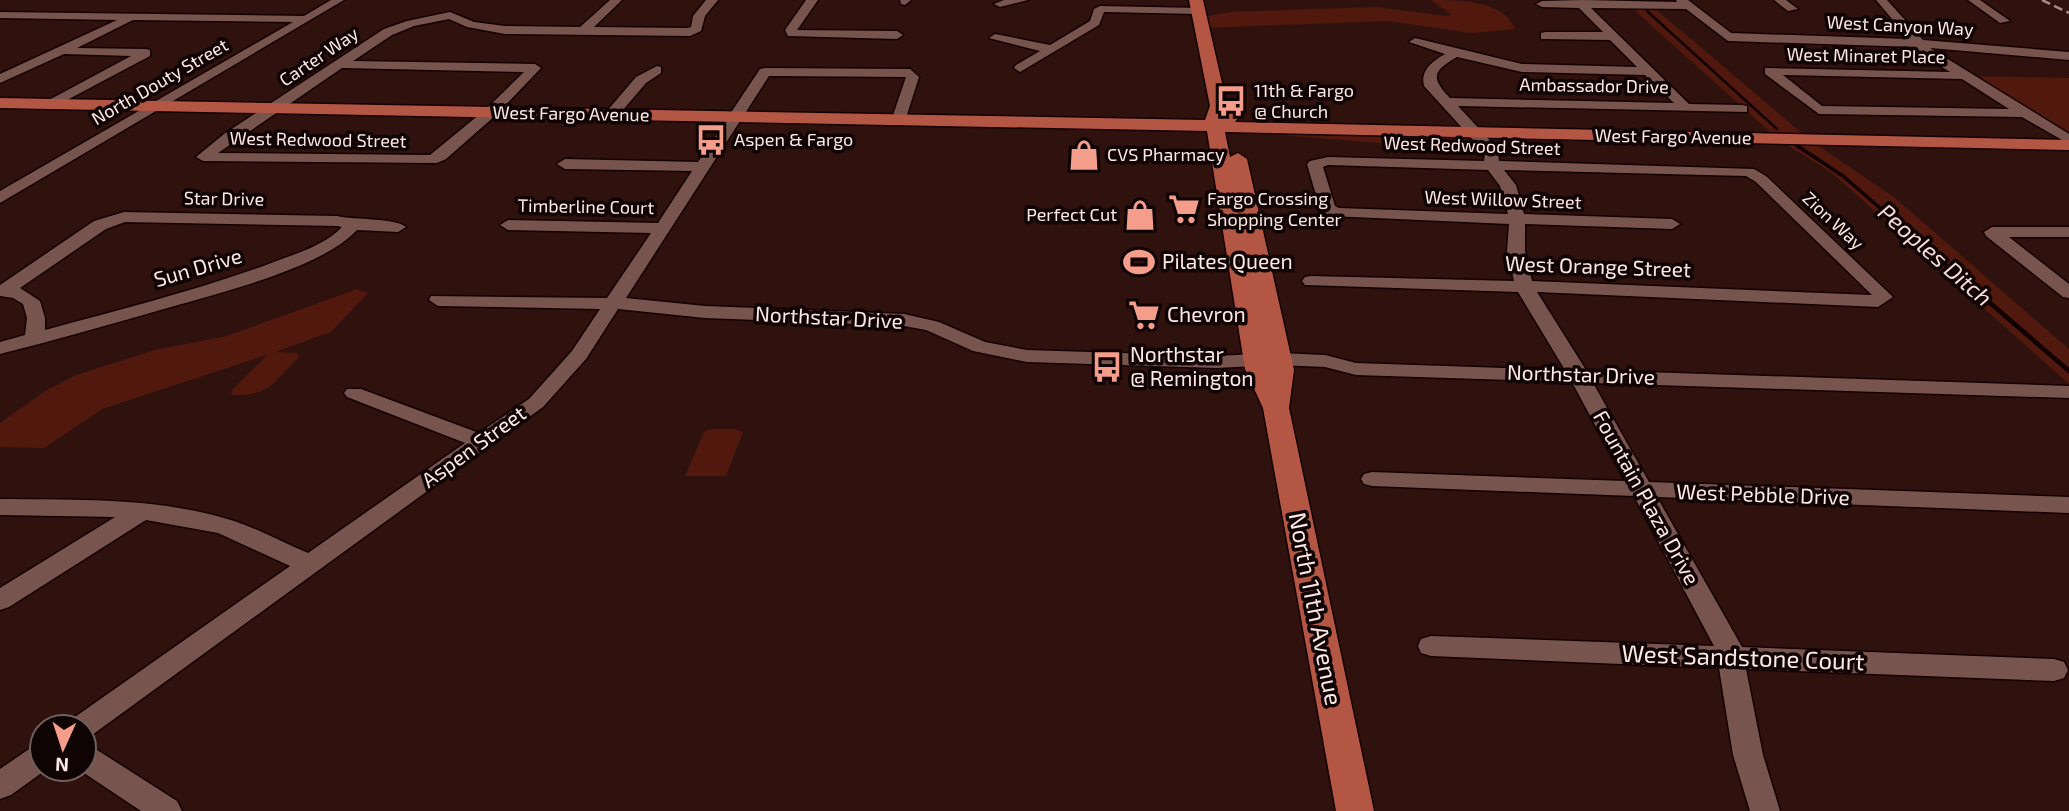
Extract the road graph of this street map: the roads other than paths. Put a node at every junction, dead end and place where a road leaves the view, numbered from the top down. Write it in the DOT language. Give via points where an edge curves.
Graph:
graph roads {
  1 [pos="340,0"];
  2 [pos="616,0"];
  3 [pos="712,0"];
  4 [pos="811,0"];
  5 [pos="1022,0"];
  6 [pos="1779,0"];
  7 [pos="1881,0"];
  8 [pos="1973,0"];
  9 [pos="1579,2"];
  10 [pos="1685,3"];
  11 [pos="1000,4"];
  12 [pos="1542,4"];
  13 [pos="1097,5"];
  14 [pos="1197,6"];
  15 [pos="1792,9"];
  16 [pos="0,15"];
  17 [pos="133,16"];
  18 [pos="307,19"];
  19 [pos="2004,21"];
  20 [pos="583,32"];
  21 [pos="897,35"];
  22 [pos="1545,36"];
  23 [pos="1613,36"];
  24 [pos="995,37"];
  25 [pos="1415,42"];
  26 [pos="1920,43"];
  27 [pos="1051,49"];
  28 [pos="62,50"];
  29 [pos="1455,53"];
  30 [pos="2069,56"];
  31 [pos="339,64"];
  32 [pos="1020,68"];
  33 [pos="657,70"];
  34 [pos="1648,71"];
  35 [pos="1961,76"];
  36 [pos="0,79"];
  37 [pos="1444,102"];
  38 [pos="0,103"];
  39 [pos="52,104"];
  40 [pos="158,106"];
  41 [pos="275,108"];
  42 [pos="1686,108"];
  43 [pos="1742,109"];
  44 [pos="491,112"];
  45 [pos="2023,113"];
  46 [pos="612,114"];
  47 [pos="737,117"];
  48 [pos="898,121"];
  49 [pos="1223,128"];
  50 [pos="1473,133"];
  51 [pos="2069,143"];
  52 [pos="203,157"];
  53 [pos="1492,163"];
  54 [pos="565,164"];
  55 [pos="705,167"];
  56 [pos="1752,173"];
  57 [pos="0,198"];
  58 [pos="1229,206"];
  59 [pos="1332,212"];
  60 [pos="1517,220"];
  61 [pos="1672,224"];
  62 [pos="354,225"];
  63 [pos="508,225"];
  64 [pos="398,227"];
  65 [pos="663,228"];
  66 [pos="2069,232"];
  67 [pos="1261,263"];
  68 [pos="1311,281"];
  69 [pos="1524,287"];
  70 [pos="1,291"];
  71 [pos="2069,293"];
  72 [pos="438,300"];
  73 [pos="1883,300"];
  74 [pos="614,304"];
  75 [pos="35,337"];
  76 [pos="0,348"];
  77 [pos="1269,364"];
  78 [pos="1578,374"];
  79 [pos="354,393"];
  80 [pos="2069,393"];
  81 [pos="482,442"];
  82 [pos="1372,479"];
  83 [pos="1641,490"];
  84 [pos="2069,505"];
  85 [pos="0,507"];
  86 [pos="141,512"];
  87 [pos="310,564"];
  88 [pos="0,600"];
  89 [pos="1432,646"];
  90 [pos="1731,658"];
  91 [pos="2054,670"];
  92 [pos="98,716"];
  93 [pos="28,766"];
  94 [pos="98,766"];
  95 [pos="0,786"];
  96 [pos="166,811"];
  97 [pos="1355,811"];
  98 [pos="1765,811"];
  1 -- 18 [label="street, North Douty Street"];
  2 -- 20 [label="street"];
  3 -- 20 [label="street" via="692,31"];
  4 -- 21 [label="street" via="792,33"];
  5 -- 11 [label="street"];
  6 -- 15 [label="street"];
  7 -- 26 [label="street"];
  8 -- 19 [label="street"];
  9 -- 10 [label="street"];
  9 -- 12 [label="street"];
  9 -- 23 [label="street"];
  10 -- 26 [label="street, West Canyon Way" via="1728,37"];
  13 -- 14 [label="street"];
  13 -- 27 [label="street" via="1096,23"];
  14 -- 49 [label="main road, North 11th Avenue" via="1219,106 1214,119"];
  16 -- 17 [label="street"];
  17 -- 18 [label="street"];
  17 -- 28 [label="street"];
  18 -- 40 [label="street, North Douty Street"];
  20 -- 31 [label="street, Carter Way" via="492,29 471,25 448,9 396,28"];
  22 -- 23 [label="street"];
  23 -- 34 [label="street"];
  24 -- 27 [label="street"];
  25 -- 29 [label="street"];
  26 -- 30 [label="street, West Canyon Way"];
  26 -- 35 [label="street"];
  27 -- 32 [label="street"];
  28 -- 36 [label="street"];
  28 -- 39 [label="street" via="146,53"];
  29 -- 34 [label="street" via="1531,68"];
  29 -- 37 [label="street, Fountain Plaza Drive" via="1435,65 1429,79"];
  31 -- 41 [label="street, Carter Way"];
  31 -- 44 [label="street" via="535,68"];
  33 -- 46 [label="street" via="641,80"];
  34 -- 42 [label="street"];
  35 -- 45 [label="street"];
  35 -- 45 [label="street, West Minaret Place" via="1770,71 1819,110"];
  37 -- 42 [label="street, Ambassador Drive"];
  37 -- 50 [label="street, Fountain Plaza Drive"];
  38 -- 39 [label="main road, West Fargo Avenue"];
  39 -- 40 [label="main road, West Fargo Avenue"];
  40 -- 41 [label="main road, West Fargo Avenue"];
  40 -- 57 [label="street, North Douty Street"];
  41 -- 44 [label="main road, West Fargo Avenue"];
  41 -- 52 [label="street, Carter Way"];
  42 -- 43 [label="street, Ambassador Drive"];
  44 -- 46 [label="main road, West Fargo Avenue"];
  44 -- 52 [label="street, West Redwood Street" via="432,160"];
  45 -- 51 [label="street"];
  46 -- 47 [label="main road, West Fargo Avenue"];
  47 -- 48 [label="main road, West Fargo Avenue"];
  47 -- 48 [label="street, Aspen Street" via="768,71 911,73 914,77"];
  47 -- 55 [label="street, Aspen Street"];
  48 -- 49 [label="main road, West Fargo Avenue"];
  49 -- 50 [label="main road, West Fargo Avenue"];
  49 -- 58 [label="main road, North 11th Avenue"];
  49 -- 67 [label="main road, North 11th Avenue"];
  50 -- 51 [label="main road, West Fargo Avenue"];
  50 -- 53 [label="street, Fountain Plaza Drive" via="1471,140"];
  53 -- 56 [label="street, West Redwood Street"];
  53 -- 59 [label="street, West Redwood Street" via="1316,162 1322,193"];
  53 -- 60 [label="street, Fountain Plaza Drive" via="1508,185"];
  54 -- 55 [label="street"];
  55 -- 65 [label="street, Aspen Street"];
  56 -- 73 [label="street, Zion Way" via="1881,293"];
  58 -- 67 [label="main road, North 11th Avenue" via="1244,216 1252,253"];
  58 -- 77 [label="main road, North 11th Avenue"];
  59 -- 60 [label="street, West Willow Street"];
  60 -- 61 [label="street, West Willow Street"];
  60 -- 69 [label="street, Fountain Plaza Drive" via="1516,251"];
  62 -- 64 [label="street"];
  62 -- 70 [label="street, Star Drive" via="133,216 95,228"];
  62 -- 75 [label="street, Sun Drive" via="350,233 323,249 277,269"];
  63 -- 65 [label="street, Timberline Court"];
  65 -- 74 [label="street, Aspen Street"];
  66 -- 71 [label="street" via="1992,232"];
  67 -- 77 [label="main road, North 11th Avenue"];
  68 -- 69 [label="street, West Orange Street"];
  69 -- 73 [label="street, West Orange Street"];
  69 -- 78 [label="street, Fountain Plaza Drive"];
  70 -- 75 [label="street" via="18,293 31,302"];
  72 -- 74 [label="street, Northstar Drive"];
  74 -- 77 [label="street, Northstar Drive" via="904,320 932,326 980,347 1027,356"];
  74 -- 81 [label="street, Aspen Street" via="579,355 536,403"];
  75 -- 76 [label="street, Sun Drive"];
  77 -- 78 [label="street, Northstar Drive" via="1333,371"];
  77 -- 97 [label="main road, North 11th Avenue"];
  78 -- 80 [label="street, Northstar Drive"];
  78 -- 83 [label="street, Fountain Plaza Drive"];
  79 -- 81 [label="street"];
  81 -- 87 [label="street, Aspen Street"];
  82 -- 83 [label="street, West Pebble Drive"];
  83 -- 84 [label="street, West Pebble Drive"];
  83 -- 90 [label="street, Fountain Plaza Drive"];
  85 -- 86 [label="street"];
  86 -- 87 [label="street" via="184,516 226,527"];
  86 -- 88 [label="street"];
  87 -- 92 [label="street, Aspen Street"];
  89 -- 90 [label="street, West Sandstone Court"];
  90 -- 91 [label="street, West Sandstone Court"];
  90 -- 98 [label="street, Fountain Plaza Drive" via="1748,755"];
  93 -- 95 [label="street"];
  94 -- 96 [label="street"];
}
